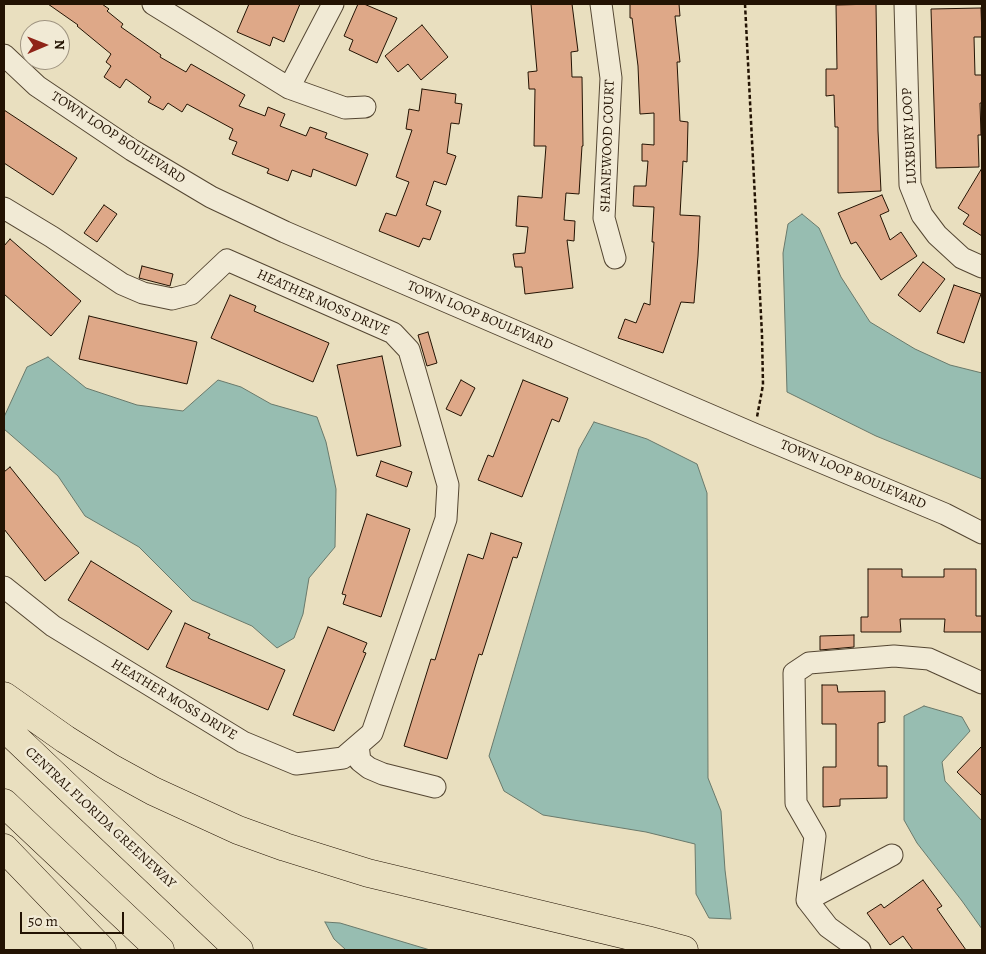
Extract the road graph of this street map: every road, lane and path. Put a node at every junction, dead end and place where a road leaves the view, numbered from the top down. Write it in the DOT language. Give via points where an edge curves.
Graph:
graph roads {
  1 [pos="153,4"];
  2 [pos="333,4"];
  3 [pos="601,4"];
  4 [pos="745,4"];
  5 [pos="905,4"];
  6 [pos="4,55"];
  7 [pos="289,88"];
  8 [pos="364,107"];
  9 [pos="4,208"];
  10 [pos="615,258"];
  11 [pos="982,267"];
  12 [pos="758,412"];
  13 [pos="982,533"];
  14 [pos="4,587"];
  15 [pos="981,679"];
  16 [pos="4,696"];
  17 [pos="4,727"];
  18 [pos="358,745"];
  19 [pos="434,787"];
  20 [pos="4,803"];
  21 [pos="4,848"];
  22 [pos="892,855"];
  23 [pos="807,900"];
  24 [pos="102,950"];
  25 [pos="160,950"];
  26 [pos="239,950"];
  27 [pos="684,950"];
  28 [pos="860,950"];
  1 -- 7 [label="street"];
  2 -- 7 [label="street"];
  3 -- 10 [label="street, SHANEWOOD COURT" via="612,78 604,218"];
  4 -- 12 [label="path" via="762,335 763,385"];
  5 -- 11 [label="street, LUXBURY LOOP" via="910,185 922,215 937,235 962,258"];
  6 -- 13 [label="street, TOWN LOOP BOULEVARD" via="37,86 132,150 211,197 285,232 945,514"];
  7 -- 8 [label="street" via="345,108"];
  9 -- 18 [label="street, HEATHER MOSS DRIVE" via="122,284 143,293 172,300 191,294 227,260 393,333 408,350 448,485 446,519 372,733"];
  14 -- 18 [label="street, HEATHER MOSS DRIVE" via="53,626 243,742 296,764 343,758"];
  15 -- 23 [label="street" via="929,660 894,656 809,663 794,673 796,803 815,836"];
  16 -- 27 [label="highway" via="65,739 144,786 284,848 368,873"];
  17 -- 26 [label="highway, CENTRAL FLORIDA GREENEWAY"];
  18 -- 19 [label="street" via="360,761 369,768"];
  20 -- 25 [label="highway"];
  21 -- 24 [label="highway"];
  22 -- 23 [label="street"];
  23 -- 28 [label="street" via="828,927"];
}
